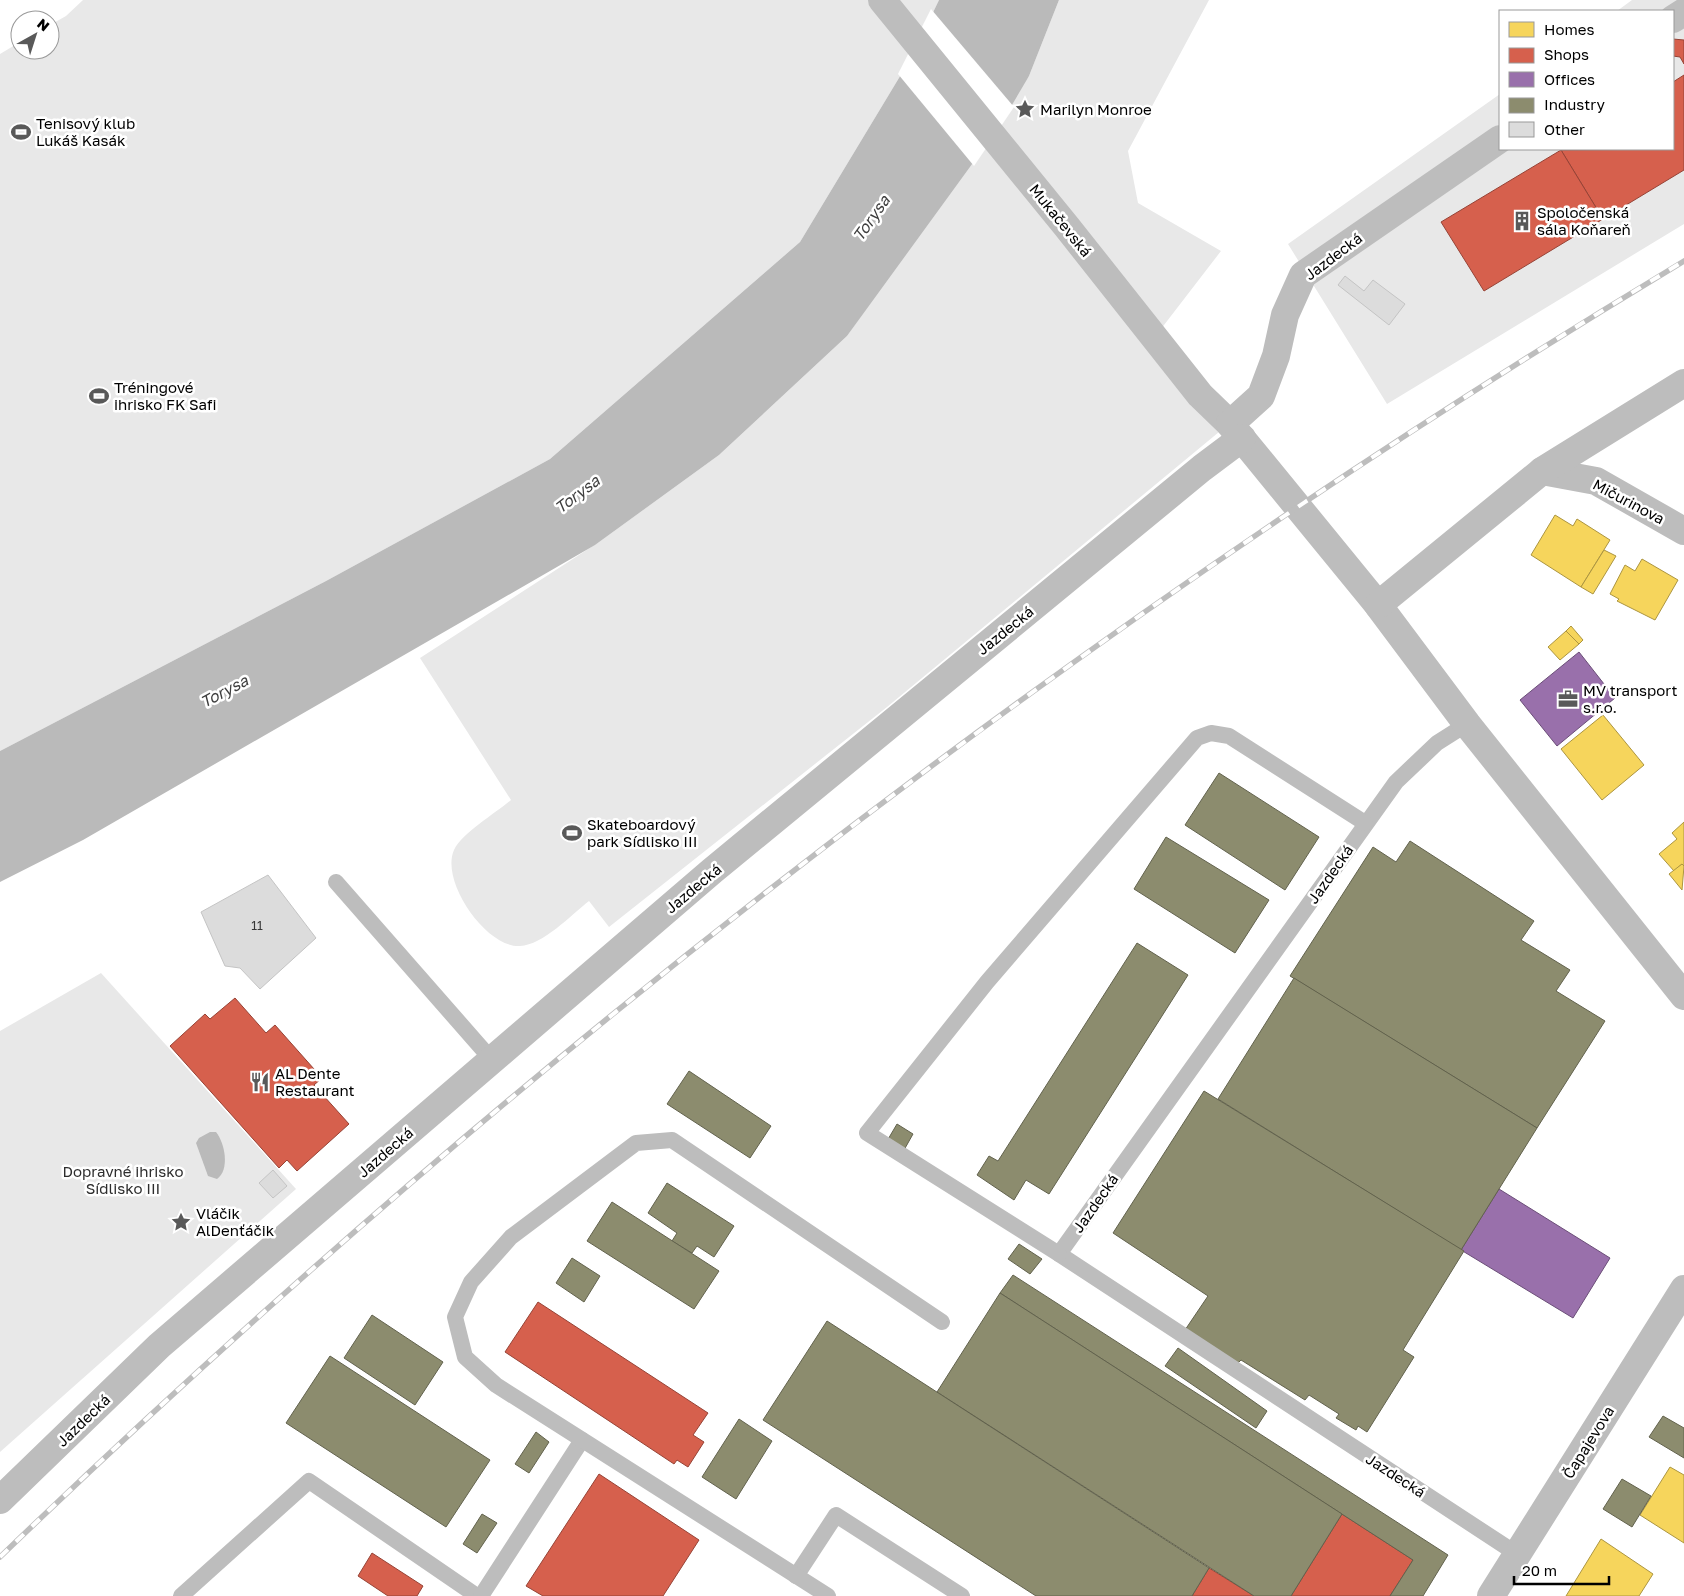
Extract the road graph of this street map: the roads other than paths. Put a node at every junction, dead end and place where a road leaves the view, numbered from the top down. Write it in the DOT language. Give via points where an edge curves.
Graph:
graph roads {
  1 [pos="882,0"];
  2 [pos="1499,140"];
  3 [pos="1684,383"];
  4 [pos="1236,431"];
  5 [pos="1542,471"];
  6 [pos="1684,531"];
  7 [pos="1378,605"];
  8 [pos="1467,724"];
  9 [pos="1366,823"];
  10 [pos="336,882"];
  11 [pos="1684,996"];
  12 [pos="492,1060"];
  13 [pos="1059,1254"];
  14 [pos="1684,1289"];
  15 [pos="942,1322"];
  16 [pos="582,1440"];
  17 [pos="0,1500"];
  18 [pos="1518,1554"];
  19 [pos="796,1576"];
  20 [pos="181,1596"];
  21 [pos="479,1596"];
  22 [pos="828,1596"];
  23 [pos="962,1596"];
  24 [pos="1491,1596"];
  1 -- 4 [label="street, Mukačevská" via="1068,227 1200,395"];
  2 -- 4 [label="street, Jazdecká" via="1303,275 1285,315 1276,356 1261,396"];
  3 -- 5 [label="street"];
  4 -- 7 [label="street"];
  4 -- 12 [label="street, Jazdecká" via="1202,468 712,871"];
  5 -- 6 [label="street, Mičurinova" via="1596,481"];
  5 -- 7 [label="street"];
  7 -- 8 [label="street"];
  8 -- 9 [label="lane, Jazdecká" via="1437,743 1396,782"];
  8 -- 11 [label="street"];
  9 -- 13 [label="lane, Jazdecká"];
  9 -- 13 [label="lane" via="1229,736 1212,733 1197,738 987,982 868,1133"];
  10 -- 12 [label="lane"];
  12 -- 17 [label="street, Jazdecká" via="159,1346"];
  13 -- 18 [label="lane, Jazdecká"];
  14 -- 18 [label="street, Čapajevova"];
  15 -- 16 [label="lane" via="672,1140 636,1143 511,1238 471,1282 455,1317 465,1356 496,1385"];
  16 -- 19 [label="lane"];
  16 -- 21 [label="lane"];
  18 -- 24 [label="street, Čapajevova"];
  19 -- 22 [label="lane"];
  19 -- 23 [label="lane" via="836,1515"];
  20 -- 21 [label="lane" via="309,1481"];
}
